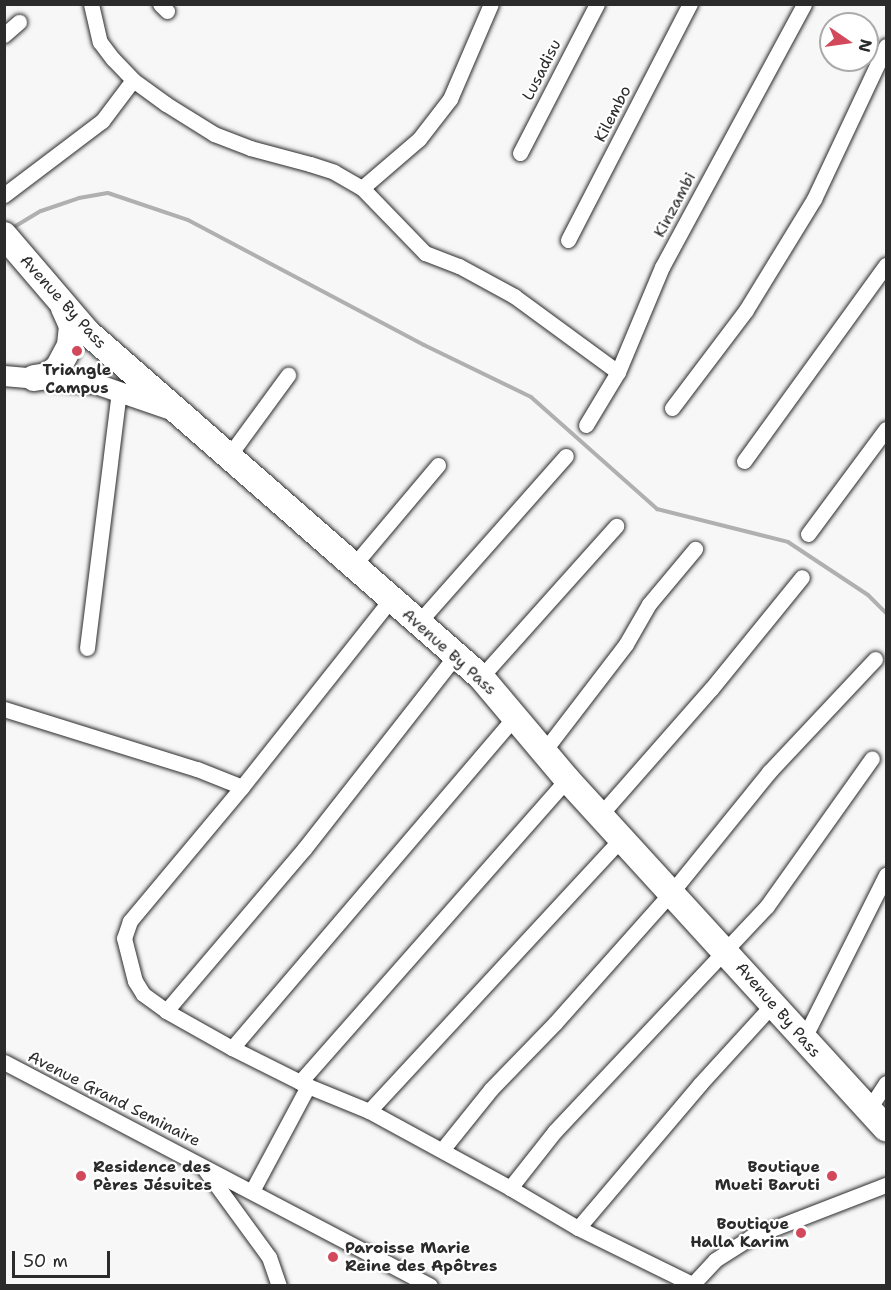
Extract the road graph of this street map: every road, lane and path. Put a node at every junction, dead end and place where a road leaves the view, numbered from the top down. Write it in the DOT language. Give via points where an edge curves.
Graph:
graph roads {
  1 [pos="91,4"];
  2 [pos="491,4"];
  3 [pos="597,4"];
  4 [pos="690,4"];
  5 [pos="804,4"];
  6 [pos="19,22"];
  7 [pos="4,35"];
  8 [pos="886,46"];
  9 [pos="134,80"];
  10 [pos="520,153"];
  11 [pos="362,188"];
  12 [pos="4,195"];
  13 [pos="4,235"];
  14 [pos="568,240"];
  15 [pos="886,265"];
  16 [pos="62,302"];
  17 [pos="618,372"];
  18 [pos="288,375"];
  19 [pos="4,376"];
  20 [pos="34,378"];
  21 [pos="119,391"];
  22 [pos="672,408"];
  23 [pos="176,412"];
  24 [pos="586,425"];
  25 [pos="886,429"];
  26 [pos="228,456"];
  27 [pos="566,456"];
  28 [pos="744,461"];
  29 [pos="438,465"];
  30 [pos="616,526"];
  31 [pos="808,534"];
  32 [pos="695,549"];
  33 [pos="353,566"];
  34 [pos="802,577"];
  35 [pos="391,599"];
  36 [pos="418,623"];
  37 [pos="87,648"];
  38 [pos="456,654"];
  39 [pos="875,659"];
  40 [pos="481,677"];
  41 [pos="4,709"];
  42 [pos="516,716"];
  43 [pos="544,751"];
  44 [pos="872,758"];
  45 [pos="567,778"];
  46 [pos="242,787"];
  47 [pos="601,814"];
  48 [pos="622,838"];
  49 [pos="886,875"];
  50 [pos="671,893"];
  51 [pos="726,951"];
  52 [pos="772,1004"];
  53 [pos="166,1011"];
  54 [pos="803,1040"];
  55 [pos="232,1048"];
  56 [pos="4,1062"];
  57 [pos="886,1083"];
  58 [pos="304,1084"];
  59 [pos="869,1109"];
  60 [pos="369,1111"];
  61 [pos="886,1128"];
  62 [pos="442,1150"];
  63 [pos="201,1163"];
  64 [pos="886,1185"];
  65 [pos="510,1188"];
  66 [pos="252,1191"];
  67 [pos="578,1228"];
  68 [pos="692,1285"];
  69 [pos="279,1286"];
  70 [pos="430,1286"];
  1 -- 9 [label="street" via="100,42"];
  2 -- 11 [label="street" via="450,99 419,140"];
  3 -- 10 [label="street, Lusadisu"];
  4 -- 14 [label="street, Kilembo"];
  5 -- 17 [label="street, Kinzambi" via="662,267"];
  6 -- 7 [label="street"];
  8 -- 22 [label="street" via="814,199 746,309"];
  9 -- 11 [label="street" via="214,134 318,166"];
  9 -- 12 [label="street" via="102,120"];
  11 -- 17 [label="street" via="425,253 459,266 514,297"];
  13 -- 16 [label="highway, Avenue By Pass"];
  15 -- 28 [label="street"];
  16 -- 20 [label="highway" via="72,326 70,345 58,368"];
  16 -- 23 [label="highway, Avenue By Pass" via="87,332"];
  17 -- 24 [label="street, Kinzambi"];
  18 -- 26 [label="street"];
  19 -- 20 [label="street"];
  20 -- 21 [label="street" via="79,381"];
  21 -- 23 [label="street"];
  21 -- 37 [label="street"];
  23 -- 26 [label="highway, Avenue By Pass"];
  25 -- 31 [label="street"];
  26 -- 33 [label="highway, Avenue By Pass"];
  27 -- 36 [label="street"];
  29 -- 33 [label="street"];
  30 -- 40 [label="street"];
  32 -- 43 [label="street" via="649,604 626,644"];
  33 -- 35 [label="highway, Avenue By Pass"];
  34 -- 47 [label="street" via="711,689"];
  35 -- 36 [label="highway, Avenue By Pass"];
  35 -- 46 [label="street"];
  36 -- 38 [label="highway, Avenue By Pass"];
  38 -- 40 [label="highway, Avenue By Pass"];
  38 -- 53 [label="street" via="304,849"];
  39 -- 50 [label="street" via="769,772"];
  40 -- 42 [label="highway, Avenue By Pass"];
  41 -- 46 [label="street" via="197,769"];
  42 -- 43 [label="highway, Avenue By Pass"];
  42 -- 55 [label="street"];
  43 -- 45 [label="highway, Avenue By Pass"];
  44 -- 51 [label="street" via="767,906"];
  45 -- 47 [label="highway, Avenue By Pass"];
  45 -- 58 [label="street"];
  46 -- 53 [label="street" via="130,921 124,938 135,981 143,994"];
  47 -- 48 [label="highway, Avenue By Pass"];
  48 -- 50 [label="highway, Avenue By Pass"];
  48 -- 60 [label="street"];
  49 -- 54 [label="street"];
  50 -- 51 [label="highway, Avenue By Pass"];
  50 -- 62 [label="street" via="491,1089"];
  51 -- 52 [label="highway, Avenue By Pass"];
  51 -- 65 [label="street" via="555,1131"];
  52 -- 54 [label="highway, Avenue By Pass"];
  52 -- 67 [label="street"];
  53 -- 55 [label="street"];
  54 -- 59 [label="highway, Avenue By Pass"];
  55 -- 58 [label="street"];
  56 -- 63 [label="street, Avenue Grand Seminaire"];
  57 -- 59 [label="street"];
  58 -- 60 [label="street"];
  58 -- 66 [label="street"];
  59 -- 61 [label="highway, Avenue By Pass"];
  60 -- 62 [label="street"];
  62 -- 65 [label="street"];
  63 -- 66 [label="street, Avenue Grand Seminaire"];
  63 -- 69 [label="street" via="269,1257"];
  64 -- 68 [label="street" via="751,1237 715,1260"];
  65 -- 67 [label="street"];
  66 -- 70 [label="street, Avenue Grand Seminaire"];
  67 -- 68 [label="street"];
}
